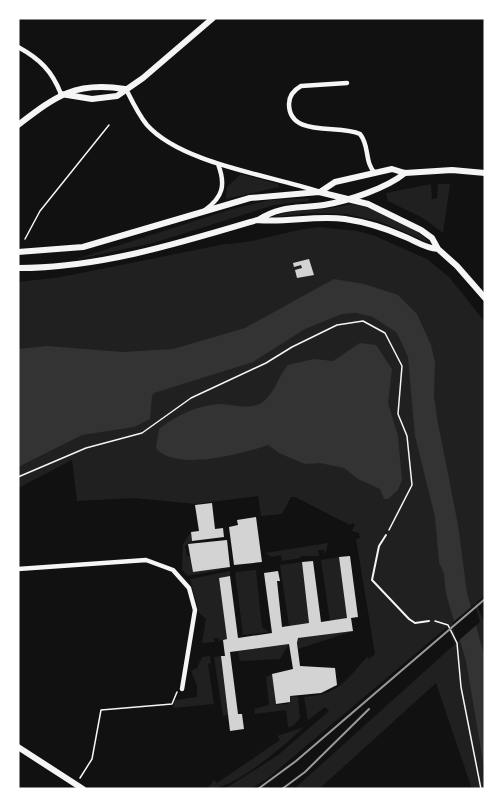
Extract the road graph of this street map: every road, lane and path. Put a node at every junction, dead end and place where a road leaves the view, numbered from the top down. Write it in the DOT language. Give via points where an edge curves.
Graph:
graph roads {
  1 [pos="213,18"];
  2 [pos="18,47"];
  3 [pos="347,83"];
  4 [pos="125,89"];
  5 [pos="61,94"];
  6 [pos="18,125"];
  7 [pos="109,125"];
  8 [pos="218,164"];
  9 [pos="375,173"];
  10 [pos="405,173"];
  11 [pos="485,173"];
  12 [pos="319,192"];
  13 [pos="352,198"];
  14 [pos="199,214"];
  15 [pos="257,220"];
  16 [pos="25,239"];
  17 [pos="438,249"];
  18 [pos="18,252"];
  19 [pos="18,268"];
  20 [pos="485,298"];
  21 [pos="18,477"];
  22 [pos="386,536"];
  23 [pos="18,569"];
  24 [pos="429,621"];
  25 [pos="182,689"];
  26 [pos="18,747"];
  27 [pos="76,784"];
  28 [pos="83,789"];
  29 [pos="482,789"];
  1 -- 4 [label="main road"];
  2 -- 5 [label="street" via="45,65"];
  3 -- 9 [label="street" via="295,89 289,100 290,113 301,125 360,134"];
  4 -- 5 [label="main road" via="77,88"];
  4 -- 5 [label="main road" via="110,98"];
  4 -- 8 [label="street" via="152,130"];
  5 -- 6 [label="main road"];
  7 -- 16 [label="path" via="40,211"];
  8 -- 12 [label="street"];
  8 -- 14 [label="street" via="223,189 214,204"];
  9 -- 10 [label="main road" via="392,169"];
  9 -- 12 [label="main road" via="335,183"];
  10 -- 11 [label="main road"];
  10 -- 13 [label="main road"];
  12 -- 13 [label="main road"];
  12 -- 14 [label="main road" via="250,198"];
  13 -- 15 [label="main road" via="274,210"];
  13 -- 17 [label="main road" via="421,230"];
  14 -- 18 [label="main road" via="83,247"];
  15 -- 17 [label="main road" via="345,219 378,226 426,248"];
  15 -- 19 [label="main road" via="95,261"];
  17 -- 20 [label="main road"];
  21 -- 22 [label="path" via="86,448 142,433 191,398 337,325 363,321 385,333 402,366 398,414 407,436 412,485"];
  22 -- 24 [label="lane" via="379,546 372,580 409,619 415,623"];
  23 -- 25 [label="street" via="146,560 173,570 189,588 195,610"];
  24 -- 29 [label="path" via="448,625 457,643 461,687"];
  25 -- 27 [label="path" via="174,694 172,704 101,710 92,759"];
  26 -- 27 [label="main road"];
  27 -- 28 [label="main road"];
}
